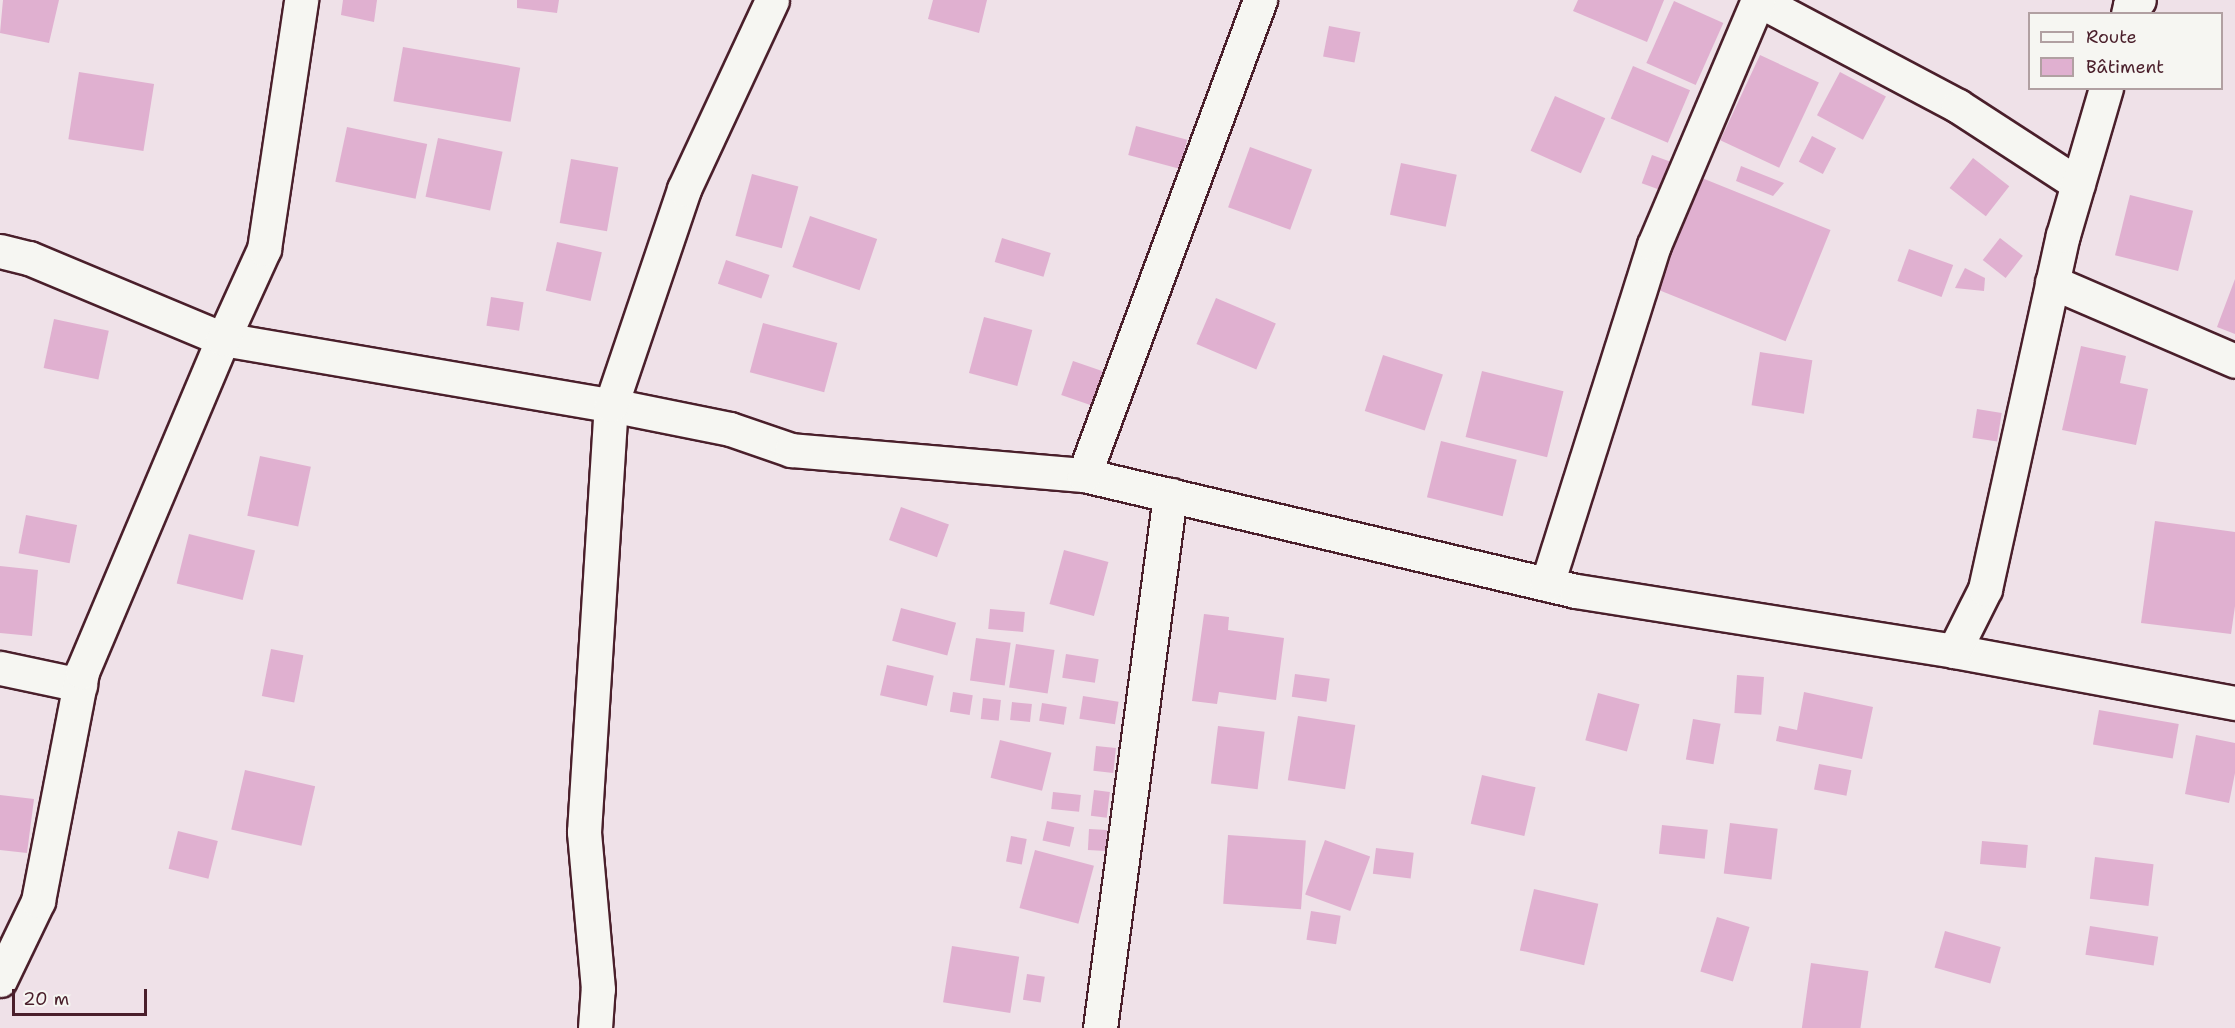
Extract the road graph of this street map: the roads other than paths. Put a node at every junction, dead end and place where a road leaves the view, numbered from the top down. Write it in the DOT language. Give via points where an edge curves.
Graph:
graph roads {
  1 [pos="301,0"];
  2 [pos="772,0"];
  3 [pos="1260,0"];
  4 [pos="1758,0"];
  5 [pos="2139,0"];
  6 [pos="2128,12"];
  7 [pos="2105,90"];
  8 [pos="2078,184"];
  9 [pos="0,251"];
  10 [pos="2052,282"];
  11 [pos="223,339"];
  12 [pos="2235,361"];
  13 [pos="611,405"];
  14 [pos="1084,475"];
  15 [pos="1170,495"];
  16 [pos="1547,584"];
  17 [pos="1954,651"];
  18 [pos="0,668"];
  19 [pos="80,685"];
  20 [pos="2235,703"];
  21 [pos="0,980"];
  22 [pos="595,1028"];
  23 [pos="1100,1028"];
  1 -- 11 [label="street" via="264,249"];
  2 -- 13 [label="street" via="684,189"];
  3 -- 14 [label="street"];
  4 -- 8 [label="street" via="1958,106"];
  4 -- 16 [label="street" via="1654,245"];
  5 -- 6 [label="street" via="2130,5"];
  7 -- 8 [label="street"];
  8 -- 10 [label="street"];
  9 -- 11 [label="street" via="29,258"];
  10 -- 12 [label="street"];
  10 -- 17 [label="street" via="1985,589"];
  11 -- 13 [label="street"];
  11 -- 19 [label="street" via="82,672"];
  13 -- 14 [label="street" via="730,429 791,450"];
  13 -- 22 [label="street" via="584,832 597,990"];
  14 -- 15 [label="street"];
  15 -- 16 [label="street"];
  15 -- 23 [label="street"];
  16 -- 17 [label="street"];
  17 -- 20 [label="street"];
  18 -- 19 [label="street"];
  19 -- 21 [label="street" via="38,900"];
}
